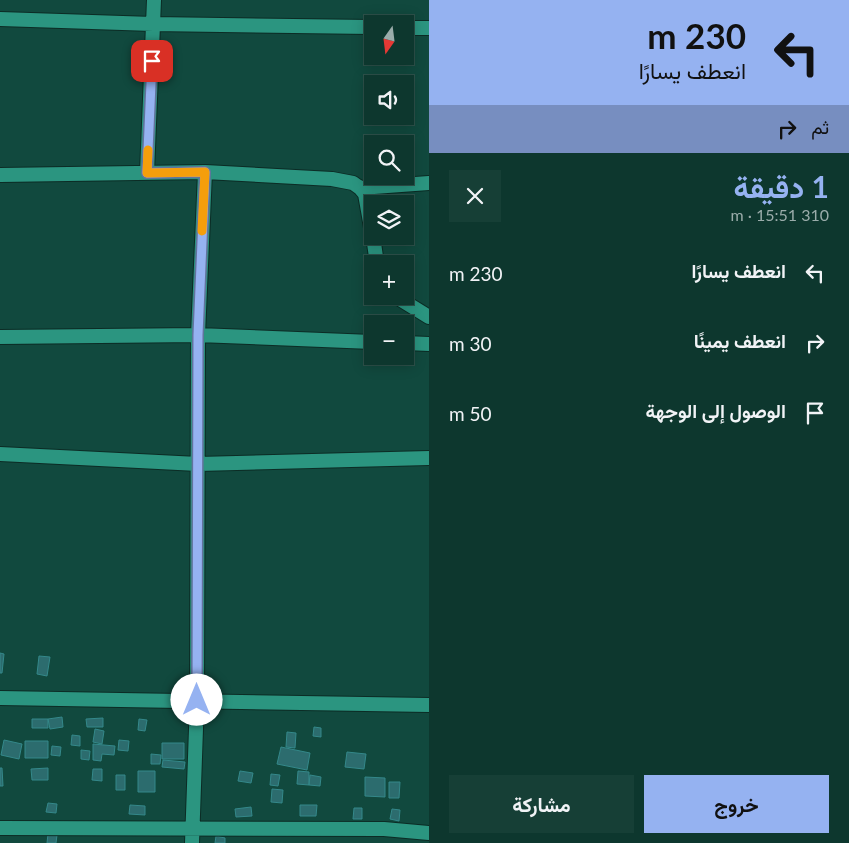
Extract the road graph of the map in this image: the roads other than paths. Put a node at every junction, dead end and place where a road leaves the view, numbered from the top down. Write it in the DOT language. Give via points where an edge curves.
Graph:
graph roads {
  1 [pos="154,0"];
  2 [pos="0,19"];
  3 [pos="153,24"];
  4 [pos="364,27"];
  5 [pos="414,28"];
  6 [pos="429,28"];
  7 [pos="205,172"];
  8 [pos="147,173"];
  9 [pos="0,175"];
  10 [pos="429,183"];
  11 [pos="360,188"];
  12 [pos="365,195"];
  13 [pos="410,305"];
  14 [pos="429,317"];
  15 [pos="198,335"];
  16 [pos="0,337"];
  17 [pos="364,342"];
  18 [pos="414,343"];
  19 [pos="429,344"];
  20 [pos="0,454"];
  21 [pos="429,458"];
  22 [pos="198,464"];
  23 [pos="0,698"];
  24 [pos="197,700"];
  25 [pos="429,704"];
  26 [pos="0,828"];
  27 [pos="192,829"];
  28 [pos="429,833"];
  29 [pos="192,843"];
  1 -- 3 [label="street"];
  2 -- 3 [label="street"];
  3 -- 4 [label="street"];
  3 -- 8 [label="street"];
  5 -- 6 [label="street"];
  7 -- 8 [label="street"];
  7 -- 11 [label="street" via="332,179 353,183"];
  7 -- 15 [label="street"];
  8 -- 9 [label="street"];
  10 -- 11 [label="street"];
  11 -- 12 [label="street"];
  13 -- 14 [label="street"];
  15 -- 16 [label="street"];
  15 -- 17 [label="street"];
  15 -- 22 [label="street"];
  18 -- 19 [label="street"];
  20 -- 22 [label="street"];
  21 -- 22 [label="street"];
  22 -- 24 [label="street"];
  23 -- 24 [label="street"];
  24 -- 25 [label="street"];
  24 -- 27 [label="street"];
  26 -- 27 [label="street"];
  27 -- 28 [label="street" via="384,829"];
  27 -- 29 [label="street"];
}
